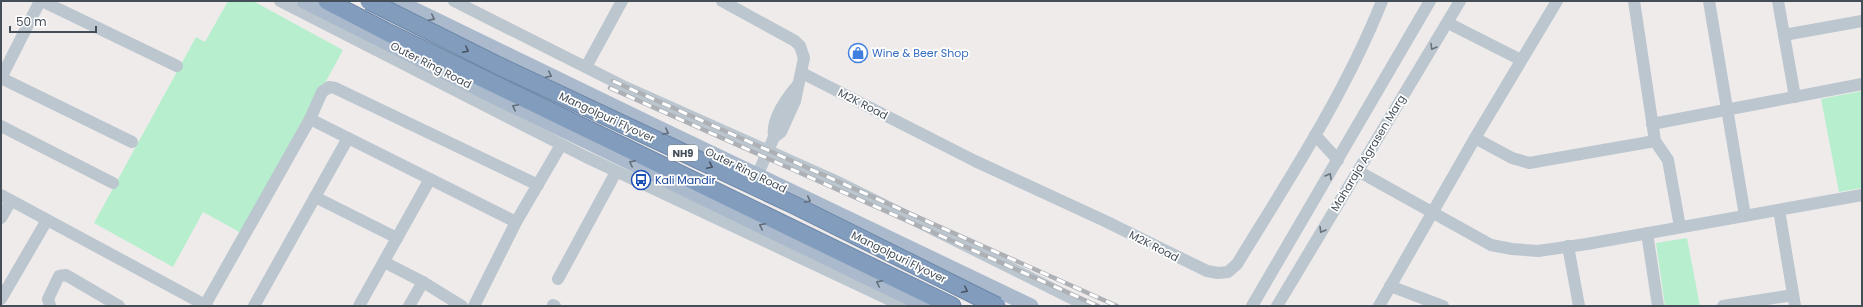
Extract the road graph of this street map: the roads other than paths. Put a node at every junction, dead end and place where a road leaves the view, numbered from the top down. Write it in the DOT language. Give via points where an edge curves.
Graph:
graph roads {
  1 [pos="41,1"];
  2 [pos="280,1"];
  3 [pos="304,1"];
  4 [pos="327,1"];
  5 [pos="368,1"];
  6 [pos="397,1"];
  7 [pos="454,1"];
  8 [pos="622,1"];
  9 [pos="724,1"];
  10 [pos="1382,1"];
  11 [pos="1430,1"];
  12 [pos="1460,1"];
  13 [pos="1557,1"];
  14 [pos="1634,1"];
  15 [pos="1709,1"];
  16 [pos="1778,1"];
  17 [pos="739,5"];
  18 [pos="1862,21"];
  19 [pos="1448,23"];
  20 [pos="1784,35"];
  21 [pos="1521,60"];
  22 [pos="177,66"];
  23 [pos="586,67"];
  24 [pos="802,73"];
  25 [pos="1862,84"];
  26 [pos="1795,97"];
  27 [pos="1727,110"];
  28 [pos="310,119"];
  29 [pos="1652,124"];
  30 [pos="1,126"];
  31 [pos="1315,135"];
  32 [pos="348,138"];
  33 [pos="1475,138"];
  34 [pos="1655,141"];
  35 [pos="132,142"];
  36 [pos="561,145"];
  37 [pos="768,151"];
  38 [pos="1338,160"];
  39 [pos="1358,171"];
  40 [pos="616,172"];
  41 [pos="757,176"];
  42 [pos="430,179"];
  43 [pos="113,183"];
  44 [pos="538,185"];
  45 [pos="1862,195"];
  46 [pos="315,196"];
  47 [pos="6,198"];
  48 [pos="1779,210"];
  49 [pos="1432,212"];
  50 [pos="1745,216"];
  51 [pos="1,218"];
  52 [pos="47,220"];
  53 [pos="516,222"];
  54 [pos="1680,227"];
  55 [pos="1647,233"];
  56 [pos="397,238"];
  57 [pos="1568,246"];
  58 [pos="384,262"];
  59 [pos="1276,266"];
  60 [pos="1294,276"];
  61 [pos="558,279"];
  62 [pos="423,282"];
  63 [pos="1390,286"];
  64 [pos="998,298"];
  65 [pos="1,299"];
  66 [pos="1794,301"];
  67 [pos="192,302"];
  68 [pos="206,305"];
  69 [pos="50,306"];
  70 [pos="119,306"];
  71 [pos="254,306"];
  72 [pos="359,306"];
  73 [pos="409,306"];
  74 [pos="462,306"];
  75 [pos="474,306"];
  76 [pos="903,306"];
  77 [pos="926,306"];
  78 [pos="952,306"];
  79 [pos="990,306"];
  80 [pos="1031,306"];
  81 [pos="1087,306"];
  82 [pos="1252,306"];
  83 [pos="1277,306"];
  84 [pos="1380,306"];
  85 [pos="1443,306"];
  86 [pos="1579,306"];
  87 [pos="1658,306"];
  88 [pos="1723,306"];
  1 -- 22 [label="street"];
  1 -- 35 [label="street" via="1,78"];
  2 -- 36 [label="street"];
  77 -- 3 [label="main road, Outer Ring Road, one-way"];
  4 -- 78 [label="highway, Mangolpuri Flyover / NH9"];
  5 -- 64 [label="highway, Mangolpuri Flyover / NH9, one-way, bridge" via="794,205"];
  6 -- 41 [label="main road, Outer Ring Road, one-way"];
  7 -- 23 [label="street"];
  8 -- 23 [label="street"];
  9 -- 17 [label="street"];
  10 -- 31 [label="street, M2K Road" via="1370,31"];
  11 -- 38 [label="street, Maharaja Agrasen Marg"];
  12 -- 19 [label="street, Maharaja Agrasen Marg"];
  13 -- 21 [label="street"];
  14 -- 29 [label="street"];
  15 -- 27 [label="street"];
  16 -- 20 [label="street"];
  17 -- 24 [label="street" via="800,46 804,58"];
  18 -- 20 [label="street"];
  19 -- 21 [label="street"];
  19 -- 39 [label="street, Maharaja Agrasen Marg, one-way"];
  20 -- 26 [label="street"];
  21 -- 33 [label="street"];
  23 -- 37 [label="street"];
  24 -- 31 [label="street, M2K Road" via="975,161 1106,221 1185,261 1218,273 1228,272 1237,264"];
  24 -- 37 [label="street" via="795,101 781,132 774,137"];
  25 -- 26 [label="street"];
  26 -- 27 [label="street"];
  27 -- 29 [label="street"];
  27 -- 50 [label="street"];
  28 -- 32 [label="street"];
  28 -- 44 [label="street" via="325,88 335,88"];
  28 -- 68 [label="street"];
  29 -- 34 [label="street"];
  30 -- 43 [label="street"];
  31 -- 38 [label="street"];
  32 -- 42 [label="street"];
  32 -- 46 [label="street"];
  33 -- 34 [label="street" via="1512,158 1529,163"];
  33 -- 49 [label="street"];
  34 -- 54 [label="street" via="1668,160"];
  36 -- 40 [label="street"];
  36 -- 44 [label="street"];
  37 -- 41 [label="street"];
  37 -- 81 [label="street" via="840,183"];
  59 -- 38 [label="street, Maharaja Agrasen Marg, one-way"];
  39 -- 49 [label="street"];
  39 -- 60 [label="street, Maharaja Agrasen Marg, one-way"];
  40 -- 61 [label="street"];
  40 -- 76 [label="street"];
  41 -- 64 [label="main road, Outer Ring Road, one-way"];
  42 -- 53 [label="street"];
  42 -- 56 [label="street"];
  44 -- 53 [label="street"];
  45 -- 48 [label="street"];
  46 -- 56 [label="street"];
  46 -- 71 [label="street"];
  47 -- 51 [label="street"];
  47 -- 52 [label="street"];
  48 -- 50 [label="street"];
  48 -- 66 [label="street"];
  49 -- 57 [label="street" via="1491,245 1538,250"];
  49 -- 63 [label="street"];
  50 -- 54 [label="street"];
  52 -- 65 [label="street"];
  52 -- 67 [label="street"];
  53 -- 75 [label="street"];
  54 -- 55 [label="street"];
  55 -- 57 [label="street"];
  55 -- 87 [label="street"];
  56 -- 58 [label="street"];
  57 -- 86 [label="street"];
  58 -- 62 [label="street"];
  58 -- 72 [label="street"];
  59 -- 60 [label="street"];
  59 -- 82 [label="street, Maharaja Agrasen Marg"];
  60 -- 83 [label="street, Maharaja Agrasen Marg"];
  62 -- 73 [label="street"];
  62 -- 74 [label="street"];
  63 -- 84 [label="street"];
  63 -- 85 [label="street"];
  64 -- 79 [label="main road"];
  64 -- 80 [label="main road, Outer Ring Road"];
  66 -- 88 [label="street"];
  67 -- 68 [label="street"];
  69 -- 70 [label="street" via="48,299 59,276 66,275"];
}
